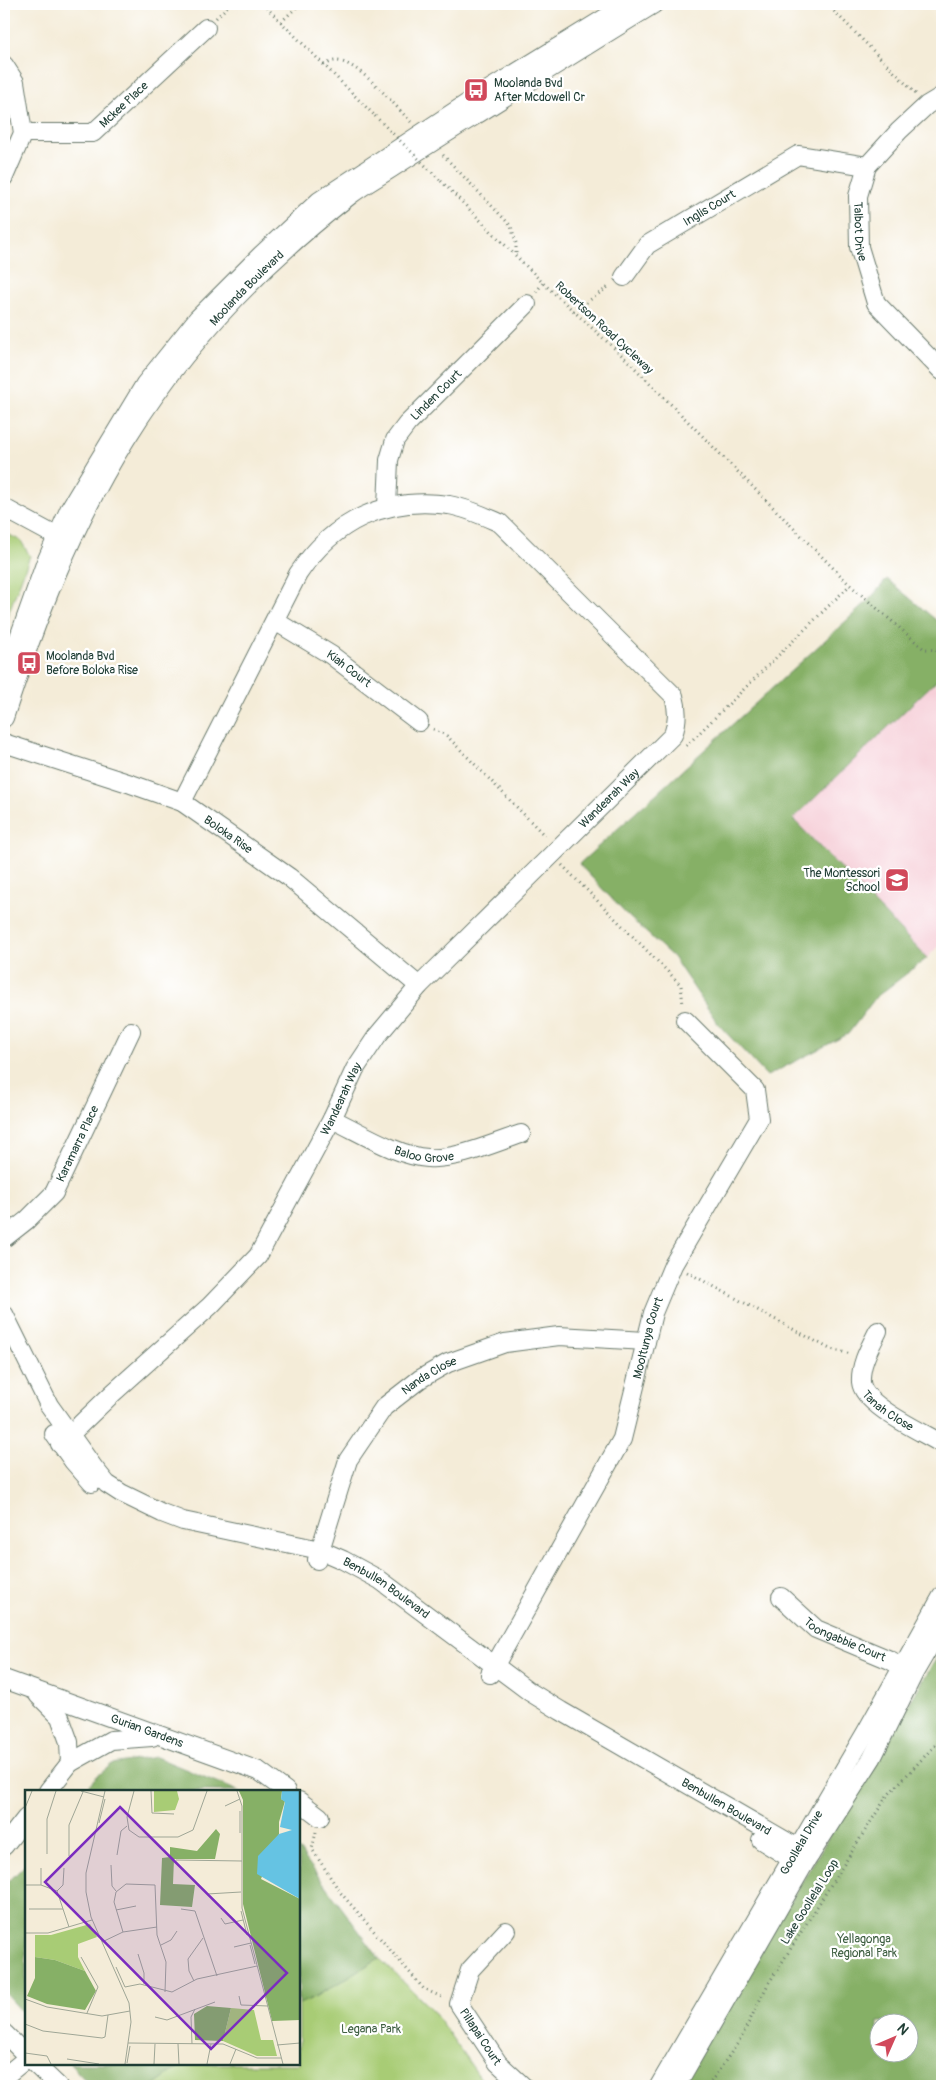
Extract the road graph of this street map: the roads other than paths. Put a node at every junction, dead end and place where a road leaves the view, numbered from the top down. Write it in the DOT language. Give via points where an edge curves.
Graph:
graph roads {
  1 [pos="628,4"];
  2 [pos="654,4"];
  3 [pos="206,28"];
  4 [pos="4,65"];
  5 [pos="935,100"];
  6 [pos="23,133"];
  7 [pos="867,166"];
  8 [pos="4,177"];
  9 [pos="624,276"];
  10 [pos="527,304"];
  11 [pos="942,371"];
  12 [pos="387,507"];
  13 [pos="4,508"];
  14 [pos="63,540"];
  15 [pos="275,621"];
  16 [pos="4,680"];
  17 [pos="4,718"];
  18 [pos="419,722"];
  19 [pos="4,743"];
  20 [pos="182,802"];
  21 [pos="419,986"];
  22 [pos="685,1020"];
  23 [pos="131,1031"];
  24 [pos="332,1119"];
  25 [pos="521,1134"];
  26 [pos="4,1238"];
  27 [pos="4,1314"];
  28 [pos="878,1331"];
  29 [pos="4,1340"];
  30 [pos="646,1341"];
  31 [pos="65,1439"];
  32 [pos="942,1444"];
  33 [pos="319,1555"];
  34 [pos="942,1596"];
  35 [pos="781,1597"];
  36 [pos="942,1625"];
  37 [pos="492,1670"];
  38 [pos="908,1670"];
  39 [pos="4,1679"];
  40 [pos="32,1690"];
  41 [pos="162,1737"];
  42 [pos="70,1763"];
  43 [pos="49,1790"];
  44 [pos="285,1790"];
  45 [pos="300,1802"];
  46 [pos="320,1817"];
  47 [pos="25,1819"];
  48 [pos="4,1846"];
  49 [pos="800,1857"];
  50 [pos="506,1932"];
  51 [pos="4,2033"];
  52 [pos="25,2056"];
  53 [pos="25,2058"];
  54 [pos="36,2065"];
  55 [pos="4,2077"];
  56 [pos="58,2086"];
  57 [pos="523,2086"];
  58 [pos="659,2086"];
  59 [pos="676,2086"];
  1 -- 14 [label="street, Moolanda Boulevard" via="361,172 292,224 198,318 145,384 69,510"];
  2 -- 14 [label="street, Moolanda Boulevard" via="352,194 280,255 212,323 147,407"];
  3 -- 6 [label="street, Mckee Place" via="93,133"];
  4 -- 6 [label="street" via="15,82"];
  5 -- 7 [label="street, Talbot Drive" via="899,130"];
  6 -- 8 [label="street"];
  7 -- 9 [label="street, Inglis Court" via="798,154 647,245"];
  7 -- 11 [label="street, Talbot Drive" via="858,196 859,247 876,303"];
  10 -- 12 [label="street, Linden Court" via="407,424 395,440 389,460"];
  12 -- 15 [label="street, Wandearah Way" via="327,538 311,554"];
  12 -- 21 [label="street, Wandearah Way" via="450,505 500,523 674,696 677,708 678,723 673,735"];
  13 -- 14 [label="street"];
  14 -- 16 [label="street, Moolanda Boulevard" via="28,609"];
  14 -- 17 [label="street, Moolanda Boulevard"];
  15 -- 18 [label="street, Kiah Court" via="331,655"];
  15 -- 20 [label="street, Wandearah Way"];
  19 -- 20 [label="street, Boloka Rise"];
  20 -- 21 [label="street, Boloka Rise" via="289,877"];
  21 -- 24 [label="street, Wandearah Way" via="376,1036 355,1068"];
  22 -- 30 [label="street, Mooltunya Court" via="755,1090 759,1119 673,1264 653,1312"];
  23 -- 26 [label="street, Karamarra Place" via="54,1193"];
  24 -- 25 [label="street, Baloo Grove" via="408,1154 428,1158 458,1154"];
  24 -- 31 [label="street, Wandearah Way" via="258,1256 210,1306"];
  27 -- 31 [label="street, Benbullen Boulevard"];
  28 -- 32 [label="street, Tanah Close" via="866,1357 861,1385 879,1407"];
  29 -- 31 [label="street, Benbullen Boulevard" via="36,1403"];
  30 -- 33 [label="street, Nanda Close" via="559,1336 505,1343 448,1363 420,1379 384,1407 348,1460"];
  30 -- 37 [label="street, Mooltunya Court" via="622,1439"];
  31 -- 33 [label="street, Benbullen Boulevard" via="92,1484 133,1513 183,1533"];
  33 -- 37 [label="street, Benbullen Boulevard" via="380,1591"];
  34 -- 38 [label="street, Goollelal Drive"];
  35 -- 38 [label="street, Toongabbie Court" via="816,1629"];
  36 -- 38 [label="street, Goollelal Drive"];
  37 -- 49 [label="street, Benbullen Boulevard"];
  38 -- 49 [label="street, Goollelal Drive"];
  39 -- 40 [label="street, Gurian Gardens"];
  40 -- 41 [label="street, Gurian Gardens"];
  40 -- 42 [label="street" via="60,1717 69,1742"];
  41 -- 42 [label="street" via="111,1740"];
  41 -- 44 [label="street, Gurian Gardens" via="259,1771"];
  42 -- 43 [label="street"];
  45 -- 46 [label="street"];
  47 -- 48 [label="street"];
  49 -- 58 [label="street, Goollelal Drive"];
  49 -- 59 [label="street, Goollelal Drive"];
  50 -- 57 [label="street, Pillapai Court" via="470,1970 459,2004 498,2063"];
  51 -- 52 [label="street"];
  53 -- 55 [label="street"];
  54 -- 56 [label="street"];
}
